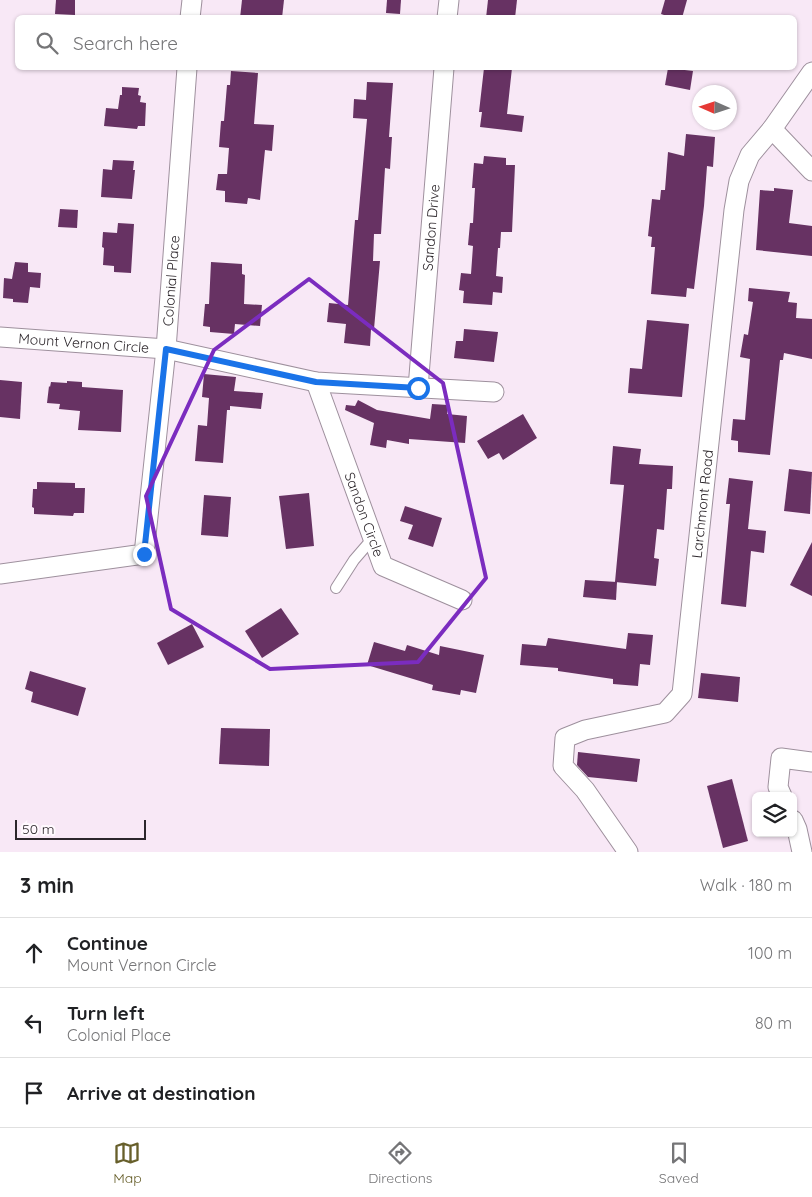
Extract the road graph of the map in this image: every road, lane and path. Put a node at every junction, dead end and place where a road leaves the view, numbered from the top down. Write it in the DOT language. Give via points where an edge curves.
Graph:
graph roads {
  1 [pos="192,0"];
  2 [pos="449,0"];
  3 [pos="190,15"];
  4 [pos="448,15"];
  5 [pos="187,70"];
  6 [pos="444,70"];
  7 [pos="812,72"];
  8 [pos="772,129"];
  9 [pos="812,172"];
  10 [pos="0,336"];
  11 [pos="166,349"];
  12 [pos="316,382"];
  13 [pos="418,388"];
  14 [pos="494,392"];
  15 [pos="373,538"];
  16 [pos="0,574"];
  17 [pos="336,588"];
  18 [pos="462,600"];
  19 [pos="812,762"];
  20 [pos="780,792"];
  21 [pos="797,829"];
  22 [pos="628,852"];
  23 [pos="802,852"];
  1 -- 3 [label="street"];
  2 -- 4 [label="street"];
  5 -- 11 [label="street, Colonial Place"];
  6 -- 13 [label="street, Sandon Drive"];
  7 -- 8 [label="street, Larchmont Road"];
  8 -- 9 [label="street"];
  8 -- 22 [label="street, Larchmont Road" via="750,155 739,181 734,210 682,694 665,712 585,730 565,738 563,766 585,790"];
  10 -- 11 [label="street, Mount Vernon Circle"];
  11 -- 12 [label="street, Mount Vernon Circle"];
  11 -- 16 [label="street, Colonial Place" via="144,554"];
  12 -- 13 [label="street, Mount Vernon Circle"];
  12 -- 15 [label="street, Sandon Circle"];
  13 -- 14 [label="street, Mount Vernon Circle"];
  15 -- 17 [label="lane"];
  15 -- 18 [label="street, Sandon Circle" via="383,566"];
  19 -- 20 [label="street" via="781,758"];
  21 -- 23 [label="street"];
}
